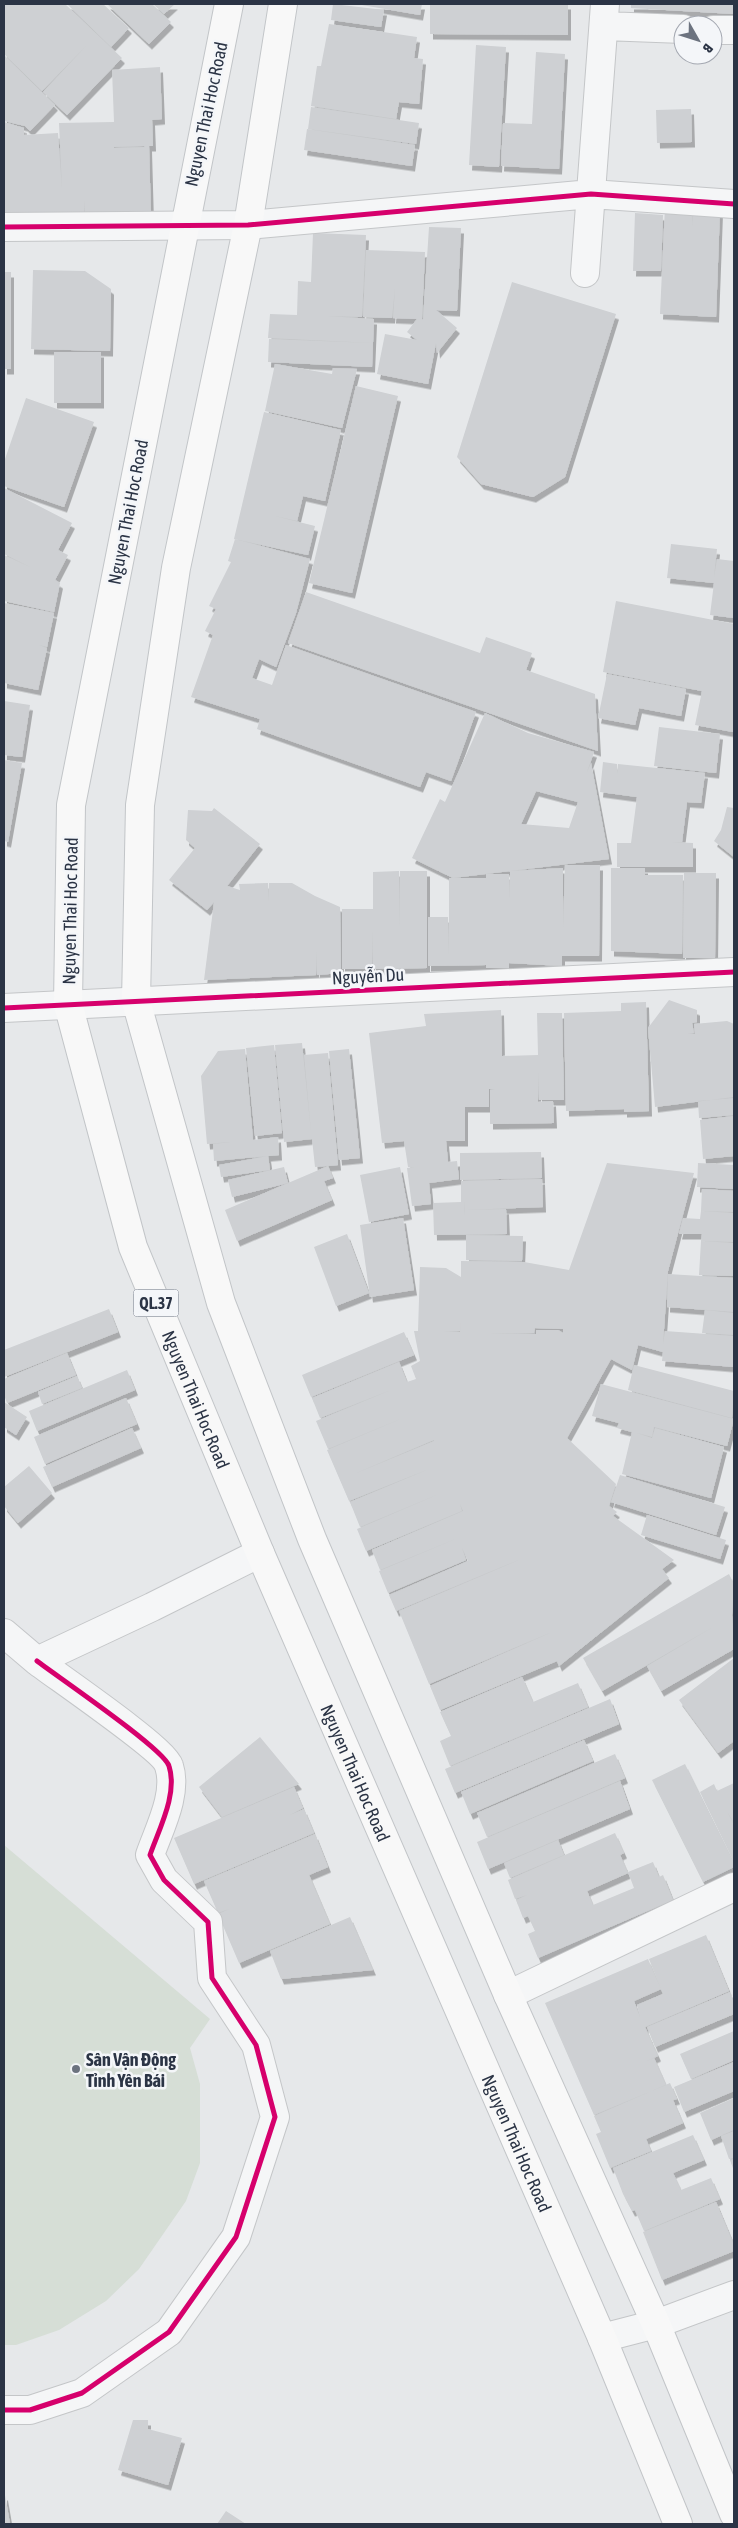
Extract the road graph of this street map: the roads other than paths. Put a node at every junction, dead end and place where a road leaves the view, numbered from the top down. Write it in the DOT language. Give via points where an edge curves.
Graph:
graph roads {
  1 [pos="229,4"];
  2 [pos="283,4"];
  3 [pos="605,15"];
  4 [pos="673,27"];
  5 [pos="591,194"];
  6 [pos="734,204"];
  7 [pos="248,225"];
  8 [pos="4,227"];
  9 [pos="183,227"];
  10 [pos="585,273"];
  11 [pos="734,972"];
  12 [pos="136,1001"];
  13 [pos="68,1004"];
  14 [pos="4,1008"];
  15 [pos="260,1553"];
  16 [pos="4,1633"];
  17 [pos="37,1661"];
  18 [pos="734,1888"];
  19 [pos="508,1995"];
  20 [pos="734,2295"];
  21 [pos="656,2324"];
  22 [pos="602,2338"];
  23 [pos="4,2410"];
  24 [pos="734,2514"];
  25 [pos="678,2524"];
  1 -- 9 [label="main road, Nguyen Thai Hoc Road / QL.37"];
  2 -- 7 [label="main road"];
  3 -- 4 [label="street"];
  3 -- 5 [label="street"];
  5 -- 6 [label="street"];
  5 -- 7 [label="street"];
  5 -- 10 [label="street"];
  7 -- 9 [label="street"];
  7 -- 12 [label="main road" via="176,568 140,805"];
  8 -- 9 [label="street"];
  9 -- 13 [label="main road, Nguyen Thai Hoc Road / QL.37" via="71,805"];
  11 -- 12 [label="street, Nguyễn Du"];
  12 -- 13 [label="street, Nguyễn Du"];
  12 -- 19 [label="main road" via="221,1303 312,1539"];
  13 -- 14 [label="street, Nguyễn Du"];
  13 -- 15 [label="main road, Nguyen Thai Hoc Road / QL.37" via="133,1247"];
  15 -- 17 [label="street"];
  15 -- 22 [label="main road, Nguyen Thai Hoc Road / QL.37"];
  16 -- 17 [label="street"];
  17 -- 23 [label="street" via="149,1744 169,1765 172,1790 150,1855 164,1880 208,1922 212,1978 256,2045 275,2117 236,2237 169,2332 82,2393 30,2410"];
  18 -- 19 [label="street"];
  19 -- 21 [label="main road"];
  20 -- 21 [label="street"];
  21 -- 22 [label="street"];
  21 -- 24 [label="main road"];
  22 -- 25 [label="main road, Nguyen Thai Hoc Road / QL.37"];
}
